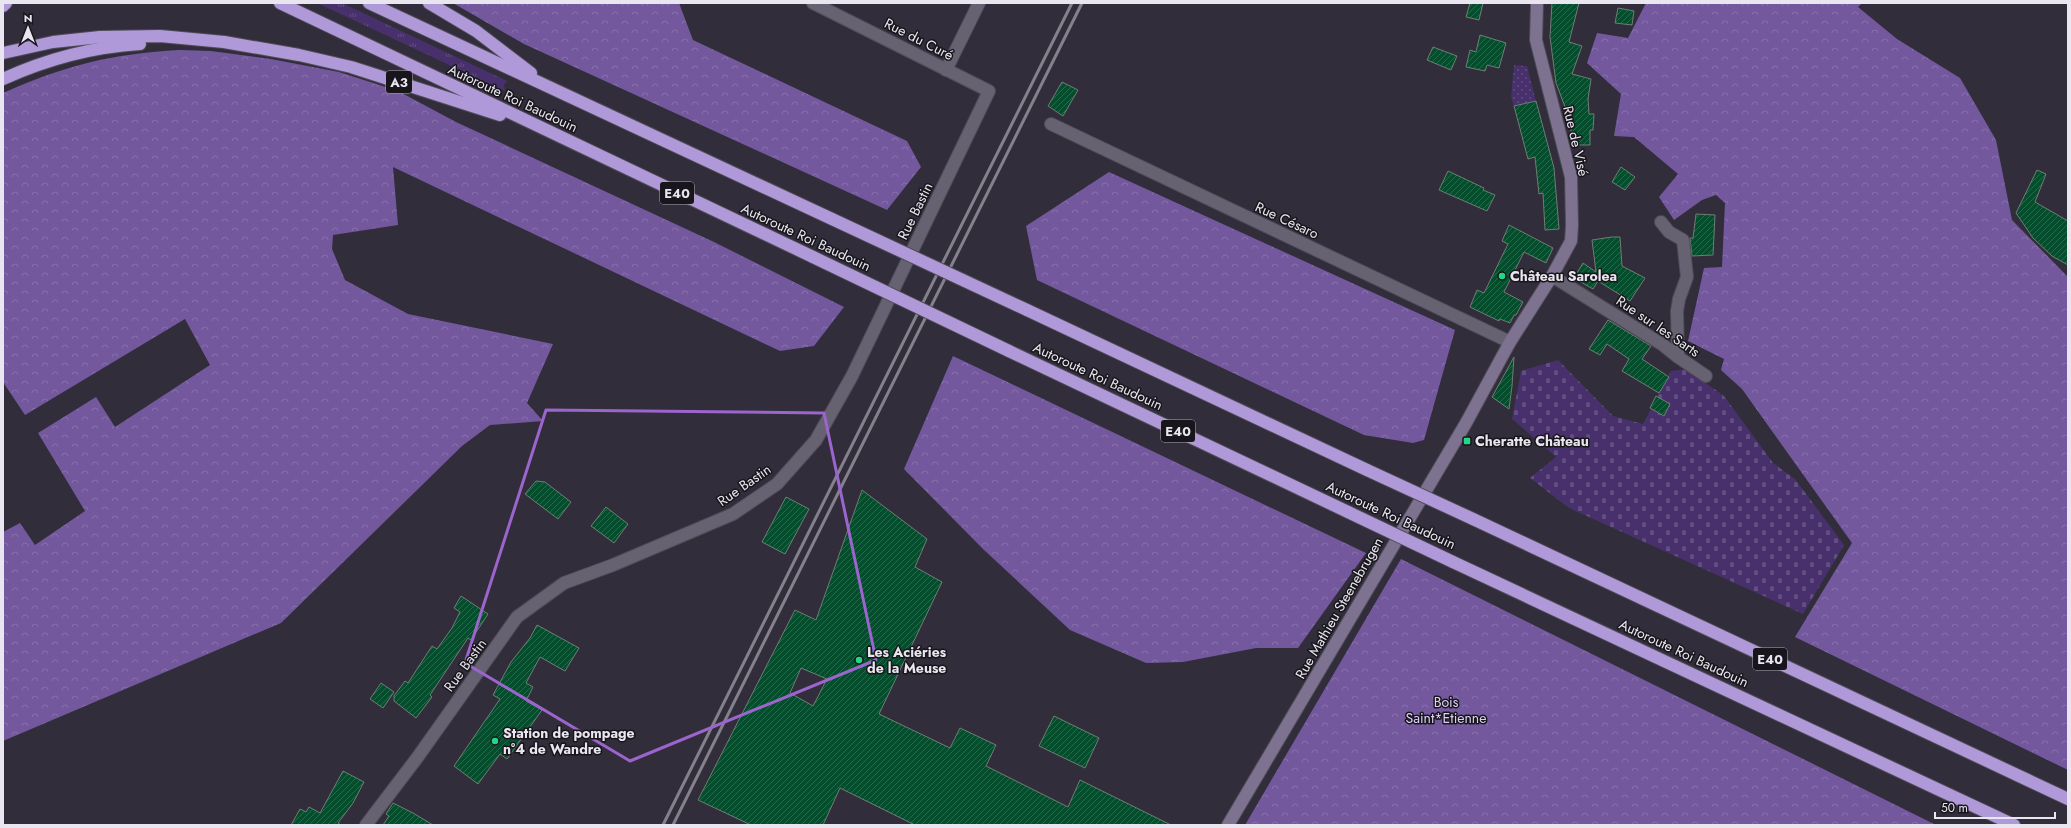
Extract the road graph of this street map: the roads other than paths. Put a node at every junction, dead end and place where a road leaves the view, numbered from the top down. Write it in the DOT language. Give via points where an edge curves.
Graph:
graph roads {
  1 [pos="6,3"];
  2 [pos="280,3"];
  3 [pos="370,3"];
  4 [pos="429,3"];
  5 [pos="814,3"];
  6 [pos="979,3"];
  7 [pos="1537,3"];
  8 [pos="3,6"];
  9 [pos="191,40"];
  10 [pos="3,53"];
  11 [pos="946,70"];
  12 [pos="3,79"];
  13 [pos="551,88"];
  14 [pos="989,92"];
  15 [pos="1051,124"];
  16 [pos="542,128"];
  17 [pos="1661,222"];
  18 [pos="1552,276"];
  19 [pos="1510,342"];
  20 [pos="1678,357"];
  21 [pos="1706,376"];
  22 [pos="2068,799"];
  23 [pos="366,825"];
  24 [pos="1228,825"];
  25 [pos="2014,825"];
  1 -- 8 [label="highway"];
  2 -- 16 [label="highway, Autoroute Roi Baudouin / E40"];
  3 -- 13 [label="highway, Autoroute Roi Baudouin / E40"];
  4 -- 13 [label="highway" via="476,31"];
  5 -- 11 [label="street, Rue du Curé"];
  6 -- 11 [label="street"];
  7 -- 18 [label="street, Rue de Visé" via="1536,40 1571,177 1571,241"];
  9 -- 10 [label="highway, A3" via="160,36 100,38 53,42"];
  9 -- 12 [label="highway, A3" via="120,45 92,50 40,64"];
  9 -- 16 [label="highway, A3" via="239,44 336,63"];
  11 -- 14 [label="street, Rue du Curé"];
  13 -- 22 [label="highway, Autoroute Roi Baudouin / E40, bridge"];
  14 -- 23 [label="street, Rue Bastin" via="852,376 816,440 777,484 733,514 564,583 517,617"];
  15 -- 19 [label="street, Rue Césaro"];
  16 -- 25 [label="highway, Autoroute Roi Baudouin / E40, bridge" via="1453,562"];
  17 -- 20 [label="street" via="1669,232 1682,240 1685,257 1687,277 1677,311"];
  18 -- 19 [label="street, Rue de Visé"];
  18 -- 20 [label="street, Rue sur les Sarts" via="1663,344"];
  19 -- 24 [label="street, Rue Mathieu Steenebrugen" via="1466,423"];
  20 -- 21 [label="street, Rue sur les Sarts"];
}
